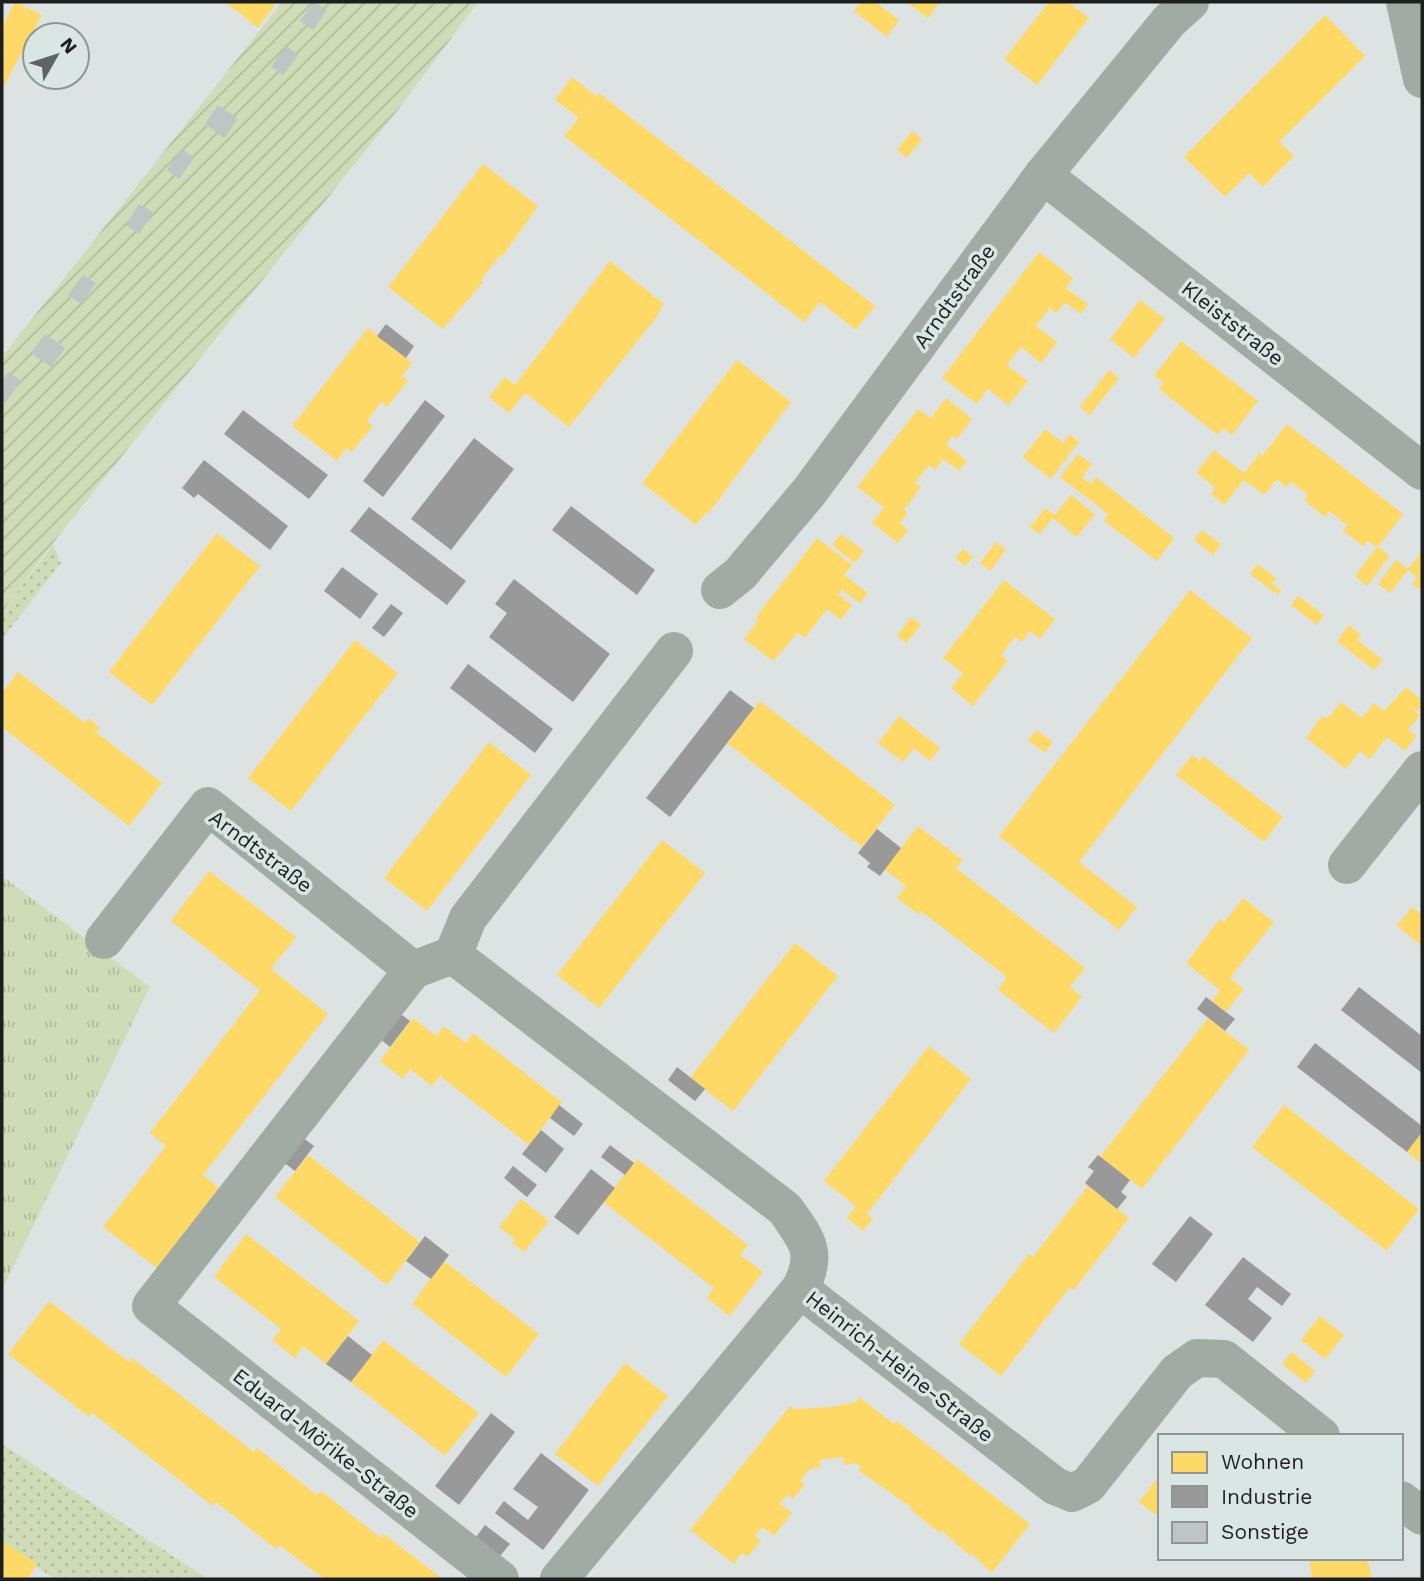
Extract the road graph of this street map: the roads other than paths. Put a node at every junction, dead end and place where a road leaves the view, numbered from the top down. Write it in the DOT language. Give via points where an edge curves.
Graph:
graph roads {
  1 [pos="1405,2"];
  2 [pos="1168,8"];
  3 [pos="1422,79"];
  4 [pos="1043,176"];
  5 [pos="1422,471"];
  6 [pos="720,590"];
  7 [pos="674,651"];
  8 [pos="1422,770"];
  9 [pos="1347,865"];
  10 [pos="104,940"];
  11 [pos="453,955"];
  12 [pos="413,970"];
  13 [pos="800,1289"];
  14 [pos="1318,1434"];
  15 [pos="1403,1502"];
  16 [pos="1422,1516"];
  17 [pos="500,1579"];
  18 [pos="559,1579"];
  1 -- 3 [label="street"];
  2 -- 4 [label="street, Arndtstraße"];
  4 -- 5 [label="street, Kleiststraße"];
  4 -- 6 [label="street, Arndtstraße" via="809,492 740,574"];
  7 -- 11 [label="street" via="468,918"];
  8 -- 9 [label="street"];
  10 -- 12 [label="street, Arndtstraße" via="208,806"];
  11 -- 12 [label="street"];
  11 -- 13 [label="street, Heinrich-Heine-Straße" via="785,1209 805,1238 811,1268"];
  12 -- 17 [label="street, Eduard-Mörike-Straße" via="151,1306"];
  13 -- 14 [label="street, Heinrich-Heine-Straße" via="1055,1486 1072,1493 1088,1485 1177,1371 1197,1358 1224,1359"];
  13 -- 18 [label="street"];
  15 -- 16 [label="street"];
}
